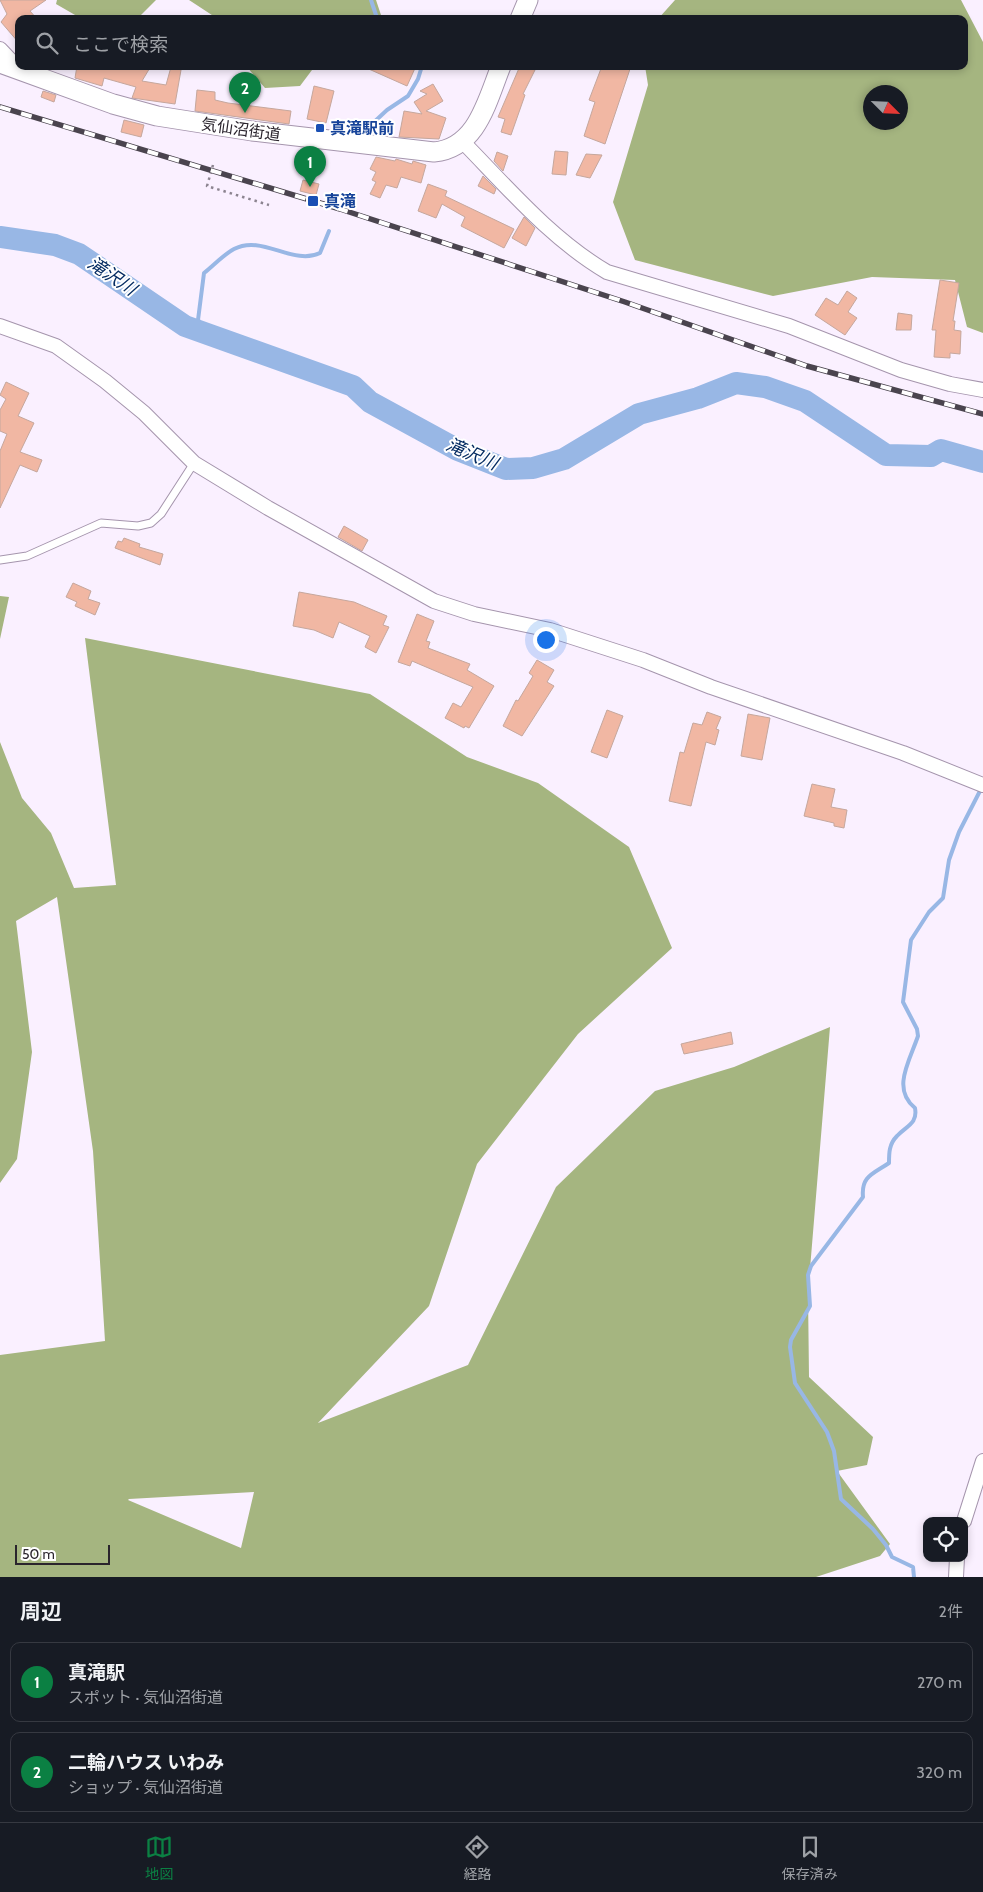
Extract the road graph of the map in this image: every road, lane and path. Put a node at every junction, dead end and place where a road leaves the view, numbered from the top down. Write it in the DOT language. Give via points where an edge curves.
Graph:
graph roads {
  1 [pos="528,0"];
  2 [pos="522,15"];
  3 [pos="0,49"];
  4 [pos="0,63"];
  5 [pos="15,65"];
  6 [pos="15,69"];
  7 [pos="499,70"];
  8 [pos="21,71"];
  9 [pos="463,142"];
  10 [pos="213,165"];
  11 [pos="269,206"];
  12 [pos="0,326"];
  13 [pos="950,384"];
  14 [pos="983,390"];
  15 [pos="983,399"];
  16 [pos="194,463"];
  17 [pos="0,560"];
  18 [pos="983,785"];
  19 [pos="983,1461"];
  20 [pos="965,1517"];
  21 [pos="957,1562"];
  22 [pos="956,1577"];
  1 -- 2 [label="street"];
  3 -- 5 [label="street"];
  4 -- 6 [label="street, 気仙沼街道"];
  7 -- 9 [label="street" via="478,123"];
  8 -- 9 [label="street, 気仙沼街道" via="135,111 252,132 421,152 445,151"];
  9 -- 13 [label="street" via="557,236 607,272 789,326 871,360"];
  10 -- 11 [label="path" via="207,186"];
  12 -- 16 [label="street" via="56,346 144,413"];
  13 -- 14 [label="street"];
  13 -- 15 [label="street"];
  16 -- 17 [label="lane" via="161,514 151,523 138,526 100,523 26,556"];
  16 -- 18 [label="street" via="434,601 474,614 550,630 643,660"];
  19 -- 20 [label="street"];
  21 -- 22 [label="street"];
}
